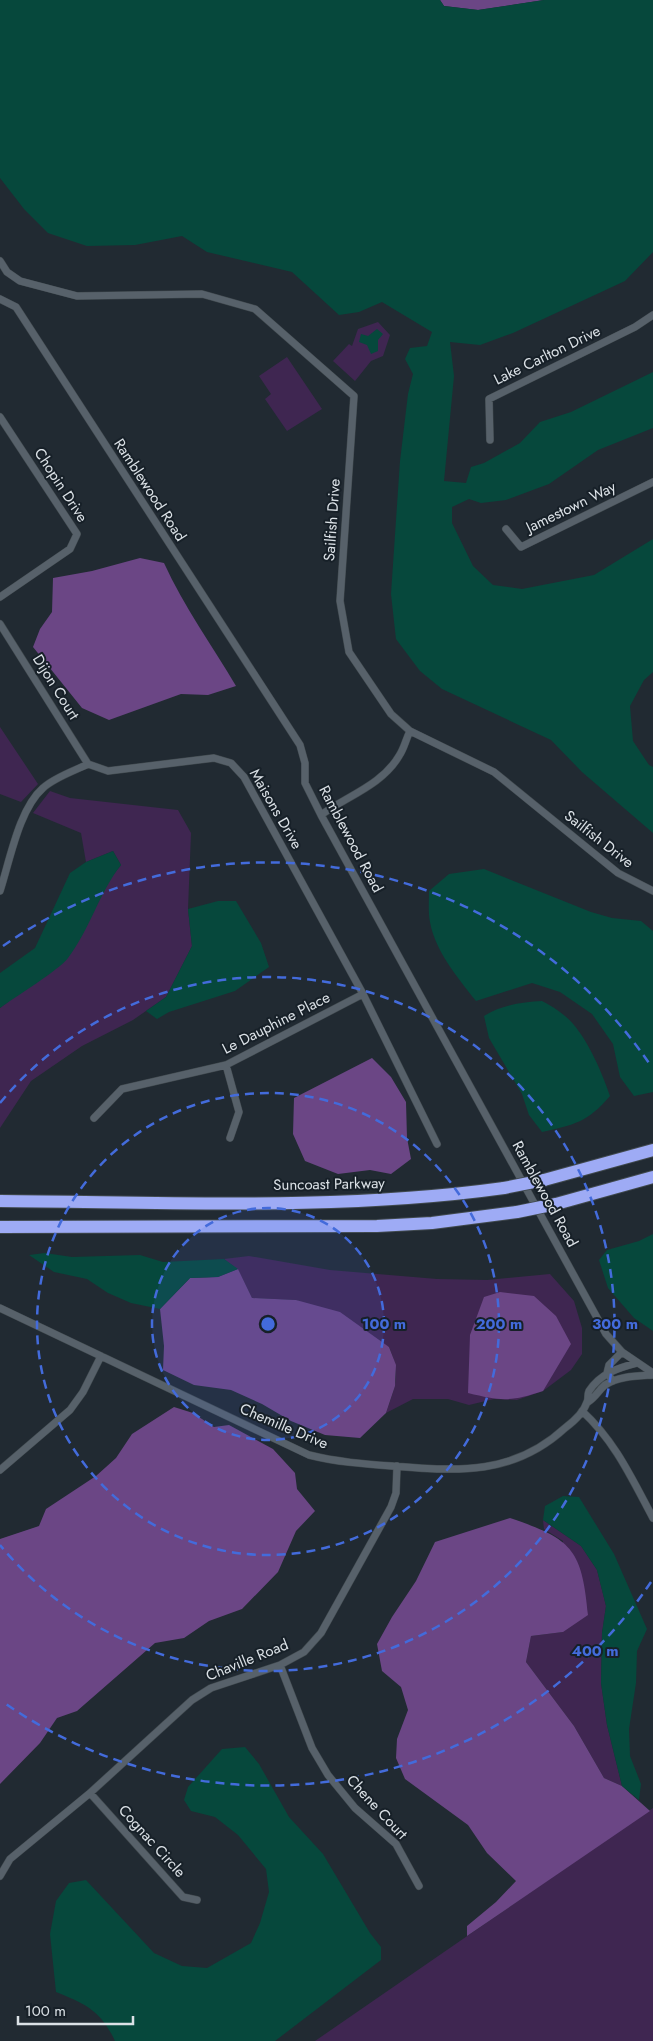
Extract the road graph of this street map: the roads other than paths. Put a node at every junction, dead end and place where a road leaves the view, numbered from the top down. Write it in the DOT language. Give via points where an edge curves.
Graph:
graph roads {
  1 [pos="0,261"];
  2 [pos="0,299"];
  3 [pos="653,315"];
  4 [pos="0,417"];
  5 [pos="490,440"];
  6 [pos="653,482"];
  7 [pos="506,529"];
  8 [pos="0,597"];
  9 [pos="0,624"];
  10 [pos="410,731"];
  11 [pos="88,764"];
  12 [pos="321,815"];
  13 [pos="0,891"];
  14 [pos="653,891"];
  15 [pos="363,994"];
  16 [pos="226,1065"];
  17 [pos="94,1118"];
  18 [pos="230,1138"];
  19 [pos="436,1144"];
  20 [pos="653,1150"];
  21 [pos="653,1177"];
  22 [pos="0,1201"];
  23 [pos="0,1227"];
  24 [pos="0,1308"];
  25 [pos="622,1352"];
  26 [pos="101,1356"];
  27 [pos="637,1362"];
  28 [pos="607,1373"];
  29 [pos="653,1374"];
  30 [pos="613,1381"];
  31 [pos="588,1402"];
  32 [pos="582,1411"];
  33 [pos="397,1466"];
  34 [pos="0,1470"];
  35 [pos="653,1518"];
  36 [pos="280,1665"];
  37 [pos="90,1793"];
  38 [pos="0,1876"];
  39 [pos="419,1886"];
  40 [pos="197,1900"];
  1 -- 10 [label="street, Sailfish Drive" via="7,272 20,281 77,296 202,294 255,309 354,396 340,601 349,652 391,714"];
  2 -- 12 [label="street, Ramblewood Road" via="16,307 300,745 305,763 305,783"];
  3 -- 5 [label="street, Lake Carlton Drive" via="635,328 489,399"];
  4 -- 8 [label="street, Chopin Drive" via="77,534 70,549"];
  6 -- 7 [label="street, Jamestown Way" via="521,547"];
  9 -- 11 [label="street, Dijon Court"];
  10 -- 12 [label="street" via="399,756 388,770"];
  10 -- 14 [label="street, Sailfish Drive" via="494,772 618,873"];
  11 -- 13 [label="street" via="44,787 28,806"];
  11 -- 15 [label="street, Maisons Drive" via="108,772 214,758 230,762 244,777"];
  12 -- 25 [label="street, Ramblewood Road" via="606,1334"];
  15 -- 16 [label="street, Le Dauphine Place"];
  15 -- 19 [label="street, Maisons Drive"];
  16 -- 17 [label="street, Le Dauphine Place" via="122,1089"];
  16 -- 18 [label="street" via="239,1112"];
  20 -- 22 [label="highway, Suncoast Parkway, bridge" via="544,1180 426,1197 358,1202"];
  21 -- 23 [label="highway, bridge" via="556,1204 432,1223"];
  24 -- 26 [label="street, Chemille Drive"];
  25 -- 27 [label="street, Ramblewood Road"];
  25 -- 28 [label="street, Chemille Drive" via="609,1365"];
  26 -- 33 [label="street, Chemille Drive" via="309,1456"];
  26 -- 34 [label="street" via="84,1392 70,1410"];
  27 -- 28 [label="street, Chemille Drive"];
  27 -- 29 [label="street, Ramblewood Road"];
  28 -- 30 [label="street"];
  28 -- 31 [label="street, Chemille Drive" via="588,1393"];
  29 -- 30 [label="street"];
  30 -- 31 [label="street, Chemille Drive"];
  31 -- 32 [label="street, Chemille Drive"];
  32 -- 33 [label="street, Chemille Drive" via="547,1443 503,1464 458,1471"];
  32 -- 35 [label="street" via="612,1443"];
  33 -- 36 [label="street, Chaville Road" via="396,1493 391,1507 321,1633 304,1652"];
  36 -- 37 [label="street, Chaville Road" via="211,1688 192,1700"];
  36 -- 39 [label="street, Chene Court" via="312,1748 328,1775 355,1808 396,1844"];
  37 -- 38 [label="street, Chaville Road" via="10,1859"];
  37 -- 40 [label="street, Cognac Circle" via="183,1897"];
}
